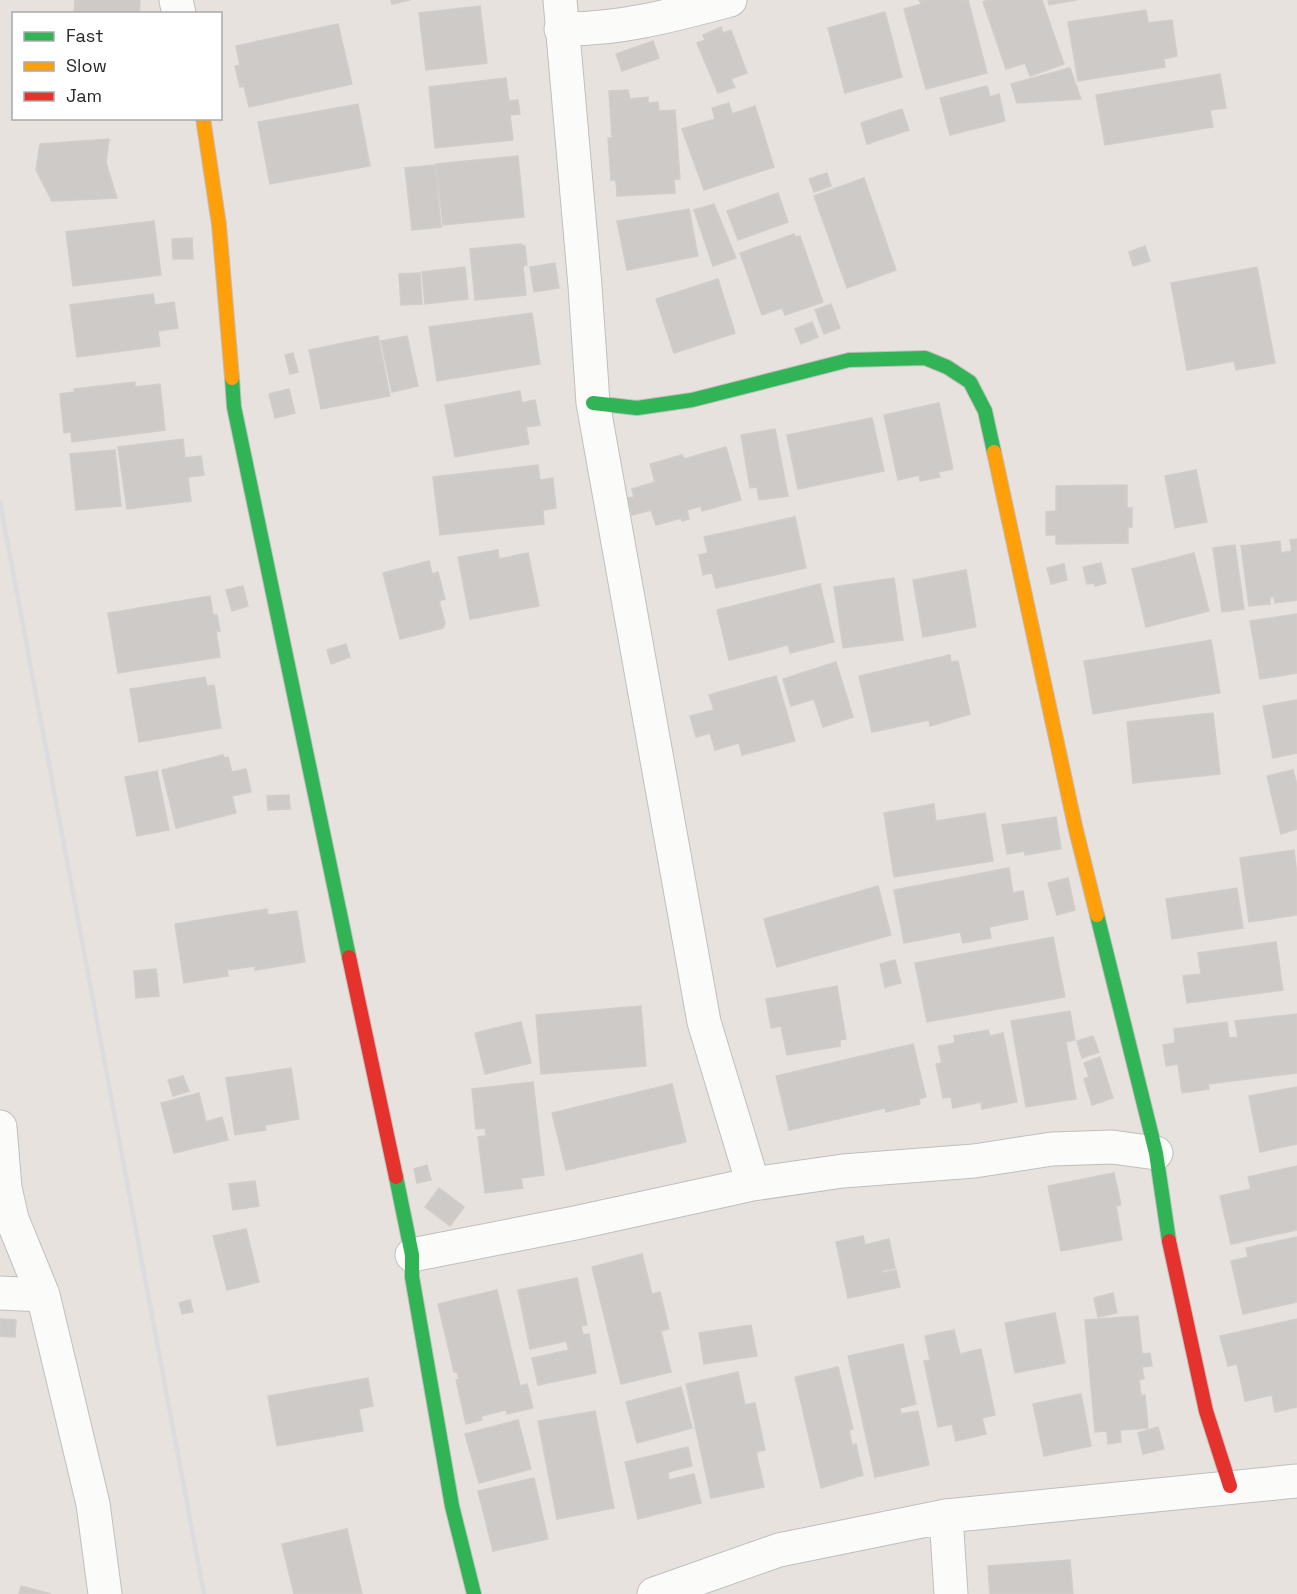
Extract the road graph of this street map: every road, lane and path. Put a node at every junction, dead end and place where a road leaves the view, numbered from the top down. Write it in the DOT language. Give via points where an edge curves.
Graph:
graph roads {
  1 [pos="730,0"];
  2 [pos="561,15"];
  3 [pos="203,120"];
  4 [pos="592,403"];
  5 [pos="0,1127"];
  6 [pos="1156,1153"];
  7 [pos="753,1184"];
  8 [pos="412,1255"];
  9 [pos="0,1293"];
  10 [pos="43,1295"];
  11 [pos="1297,1481"];
  12 [pos="1230,1486"];
  13 [pos="946,1516"];
  14 [pos="105,1594"];
  15 [pos="474,1594"];
  16 [pos="654,1594"];
  17 [pos="951,1594"];
  1 -- 2 [label="street" via="672,16 594,30"];
  2 -- 4 [label="street"];
  3 -- 8 [label="street" via="219,225 234,407"];
  4 -- 6 [label="street" via="637,408 692,400 849,360 925,358 970,382 986,411 1076,826"];
  4 -- 7 [label="street" via="704,1022"];
  5 -- 10 [label="street" via="12,1219"];
  6 -- 7 [label="street" via="1112,1147 1052,1149"];
  6 -- 12 [label="street" via="1170,1245 1206,1412"];
  7 -- 8 [label="street"];
  8 -- 15 [label="street" via="412,1277 452,1506"];
  9 -- 10 [label="street"];
  10 -- 14 [label="street" via="93,1504"];
  11 -- 12 [label="street"];
  12 -- 13 [label="street"];
  13 -- 16 [label="street" via="779,1550"];
  13 -- 17 [label="street"];
}
